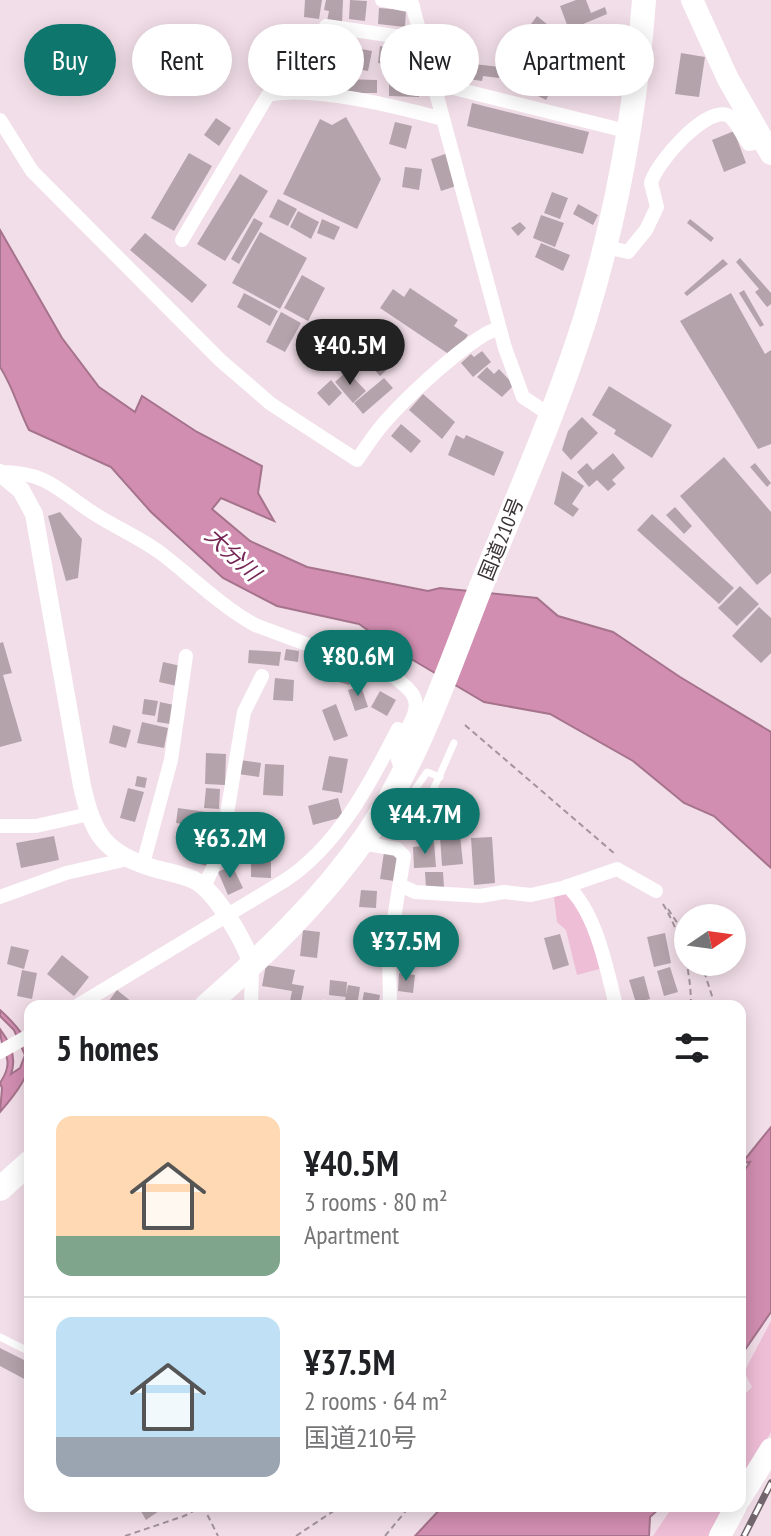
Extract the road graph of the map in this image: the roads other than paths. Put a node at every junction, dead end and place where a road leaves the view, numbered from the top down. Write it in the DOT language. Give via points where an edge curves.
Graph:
graph roads {
  1 [pos="382,0"];
  2 [pos="644,0"];
  3 [pos="692,0"];
  4 [pos="412,3"];
  5 [pos="418,24"];
  6 [pos="479,94"];
  7 [pos="437,96"];
  8 [pos="443,119"];
  9 [pos="0,120"];
  10 [pos="630,132"];
  11 [pos="769,145"];
  12 [pos="182,240"];
  13 [pos="606,247"];
  14 [pos="499,328"];
  15 [pos="550,415"];
  16 [pos="0,473"];
  17 [pos="186,656"];
  18 [pos="262,676"];
  19 [pos="424,699"];
  20 [pos="454,743"];
  21 [pos="440,777"];
  22 [pos="426,806"];
  23 [pos="89,814"];
  24 [pos="379,815"];
  25 [pos="0,826"];
  26 [pos="361,843"];
  27 [pos="136,862"];
  28 [pos="400,885"];
  29 [pos="567,886"];
  30 [pos="204,887"];
  31 [pos="656,891"];
  32 [pos="0,897"];
  33 [pos="226,915"];
  34 [pos="252,965"];
  35 [pos="87,1000"];
  36 [pos="213,1000"];
  37 [pos="251,1000"];
  38 [pos="390,1000"];
  39 [pos="614,1000"];
  40 [pos="24,1038"];
  41 [pos="0,1052"];
  42 [pos="24,1167"];
  43 [pos="0,1189"];
  44 [pos="0,1337"];
  45 [pos="24,1349"];
  46 [pos="771,1449"];
  47 [pos="746,1489"];
  48 [pos="733,1512"];
  49 [pos="720,1536"];
  1 -- 4 [label="street"];
  2 -- 10 [label="highway, 国道210号"];
  3 -- 11 [label="main road" via="728,79"];
  4 -- 5 [label="street"];
  6 -- 10 [label="street"];
  7 -- 8 [label="street"];
  8 -- 12 [label="street" via="331,96 268,95"];
  8 -- 14 [label="street"];
  9 -- 14 [label="street" via="32,171 220,360 271,404 357,460 380,428 424,385 466,347"];
  10 -- 13 [label="highway, 国道210号"];
  11 -- 13 [label="street" via="747,143 731,116 707,120 664,157 652,179 656,213 632,249"];
  13 -- 15 [label="highway, 国道210号"];
  14 -- 15 [label="street" via="523,397"];
  15 -- 19 [label="highway, 国道210号"];
  16 -- 19 [label="street" via="20,472 51,482 98,517 160,552 246,620 384,671"];
  16 -- 23 [label="street" via="21,490 34,514"];
  17 -- 27 [label="street" via="171,760"];
  18 -- 30 [label="street" via="244,712 221,850"];
  19 -- 24 [label="highway, 国道210号" via="405,771"];
  19 -- 33 [label="street" via="322,850 296,874"];
  20 -- 21 [label="lane"];
  21 -- 22 [label="lane"];
  21 -- 24 [label="lane" via="427,772 396,817 390,821"];
  23 -- 25 [label="street" via="36,826"];
  23 -- 27 [label="street" via="101,839"];
  24 -- 26 [label="highway, 国道210号"];
  26 -- 28 [label="street" via="403,853"];
  26 -- 34 [label="highway, 国道210号" via="309,910"];
  27 -- 30 [label="street"];
  27 -- 32 [label="street" via="66,873"];
  28 -- 29 [label="street" via="415,892 480,896 531,895"];
  28 -- 38 [label="street" via="388,964"];
  29 -- 31 [label="street" via="617,869"];
  29 -- 39 [label="street" via="592,926"];
  30 -- 33 [label="street"];
  33 -- 34 [label="street"];
  33 -- 35 [label="street"];
  34 -- 36 [label="highway, 国道210号"];
  34 -- 37 [label="street"];
  40 -- 41 [label="street"];
  42 -- 43 [label="highway"];
  44 -- 45 [label="lane"];
  46 -- 47 [label="main road"];
  48 -- 49 [label="main road"];
}
